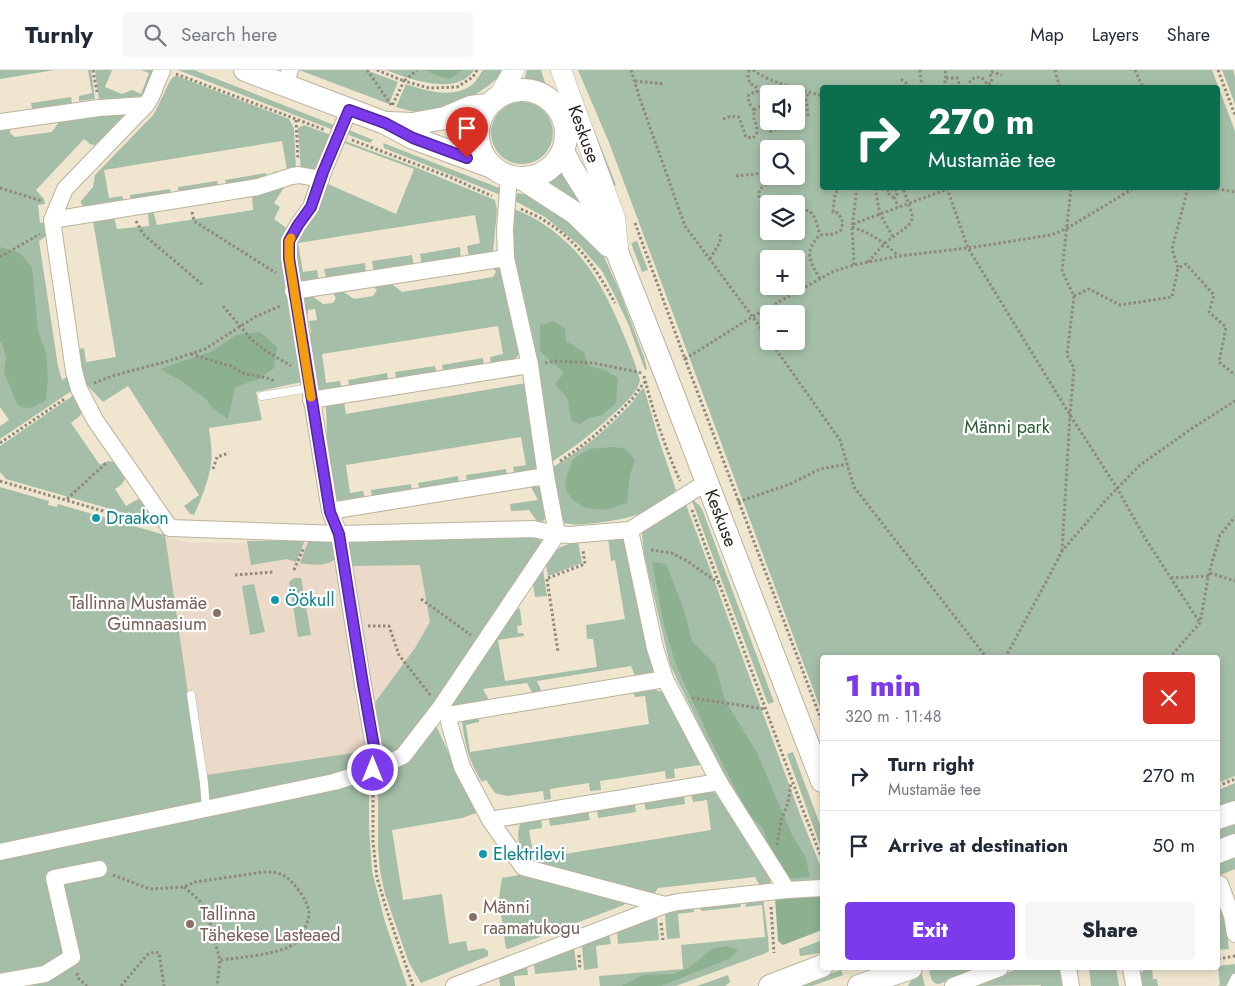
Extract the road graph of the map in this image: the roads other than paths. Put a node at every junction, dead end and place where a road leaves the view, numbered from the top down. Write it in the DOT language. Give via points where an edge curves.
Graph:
graph roads {
  1 [pos="245,70"];
  2 [pos="514,70"];
  3 [pos="548,70"];
  4 [pos="561,70"];
  5 [pos="167,71"];
  6 [pos="288,78"];
  7 [pos="494,100"];
  8 [pos="146,104"];
  9 [pos="349,110"];
  10 [pos="389,114"];
  11 [pos="563,117"];
  12 [pos="0,122"];
  13 [pos="563,151"];
  14 [pos="507,174"];
  15 [pos="321,179"];
  16 [pos="53,223"];
  17 [pos="618,256"];
  18 [pos="506,258"];
  19 [pos="294,295"];
  20 [pos="530,365"];
  21 [pos="309,389"];
  22 [pos="262,396"];
  23 [pos="545,472"];
  24 [pos="707,482"];
  25 [pos="330,512"];
  26 [pos="339,534"];
  27 [pos="557,534"];
  28 [pos="632,537"];
  29 [pos="665,679"];
  30 [pos="191,695"];
  31 [pos="444,711"];
  32 [pos="373,770"];
  33 [pos="820,776"];
  34 [pos="719,782"];
  35 [pos="206,809"];
  36 [pos="1235,812"];
  37 [pos="1220,817"];
  38 [pos="490,820"];
  39 [pos="1235,845"];
  40 [pos="1220,851"];
  41 [pos="0,852"];
  42 [pos="100,869"];
  43 [pos="1220,884"];
  44 [pos="820,888"];
  45 [pos="787,890"];
  46 [pos="665,905"];
  47 [pos="1235,934"];
  48 [pos="820,967"];
  49 [pos="906,970"];
  50 [pos="995,970"];
  51 [pos="1068,970"];
  52 [pos="1131,970"];
  53 [pos="887,977"];
  54 [pos="1235,978"];
  55 [pos="0,982"];
  56 [pos="454,986"];
  57 [pos="770,986"];
  58 [pos="859,986"];
  59 [pos="953,986"];
  60 [pos="1071,986"];
  61 [pos="1134,986"];
  62 [pos="1232,986"];
  1 -- 6 [label="main road"];
  2 -- 7 [label="street"];
  3 -- 11 [label="street, Keskuse"];
  4 -- 17 [label="street, Keskuse" via="615,218"];
  5 -- 8 [label="street"];
  6 -- 9 [label="main road"];
  7 -- 10 [label="main road" via="445,118 412,124"];
  7 -- 11 [label="main road" via="515,90 530,90 555,104"];
  7 -- 14 [label="main road" via="480,117 478,144 483,157"];
  8 -- 12 [label="street"];
  8 -- 16 [label="street" via="65,189"];
  9 -- 10 [label="main road"];
  9 -- 15 [label="street"];
  10 -- 14 [label="main road" via="413,138"];
  11 -- 13 [label="main road" via="566,140"];
  13 -- 14 [label="main road" via="546,171 534,177"];
  13 -- 17 [label="main road, Keskuse" via="608,228"];
  14 -- 17 [label="main road, Keskuse" via="575,212"];
  14 -- 18 [label="street"];
  15 -- 16 [label="street" via="292,176 258,187"];
  15 -- 19 [label="street" via="311,207 289,241"];
  16 -- 26 [label="street" via="74,371 80,389 95,420 170,528"];
  17 -- 24 [label="main road, Keskuse"];
  18 -- 19 [label="street"];
  18 -- 20 [label="street"];
  19 -- 21 [label="street"];
  20 -- 21 [label="street"];
  20 -- 23 [label="street"];
  21 -- 22 [label="lane"];
  21 -- 25 [label="street"];
  23 -- 25 [label="street"];
  23 -- 27 [label="street"];
  24 -- 28 [label="street" via="686,494"];
  24 -- 33 [label="main road, Keskuse"];
  25 -- 26 [label="street"];
  26 -- 27 [label="street" via="533,529"];
  26 -- 32 [label="street" via="375,752"];
  27 -- 28 [label="street"];
  27 -- 31 [label="street" via="483,644"];
  28 -- 29 [label="street" via="655,648"];
  29 -- 31 [label="street"];
  29 -- 34 [label="street"];
  30 -- 35 [label="lane"];
  31 -- 32 [label="street" via="403,756"];
  31 -- 38 [label="street" via="462,766"];
  32 -- 35 [label="street" via="334,782"];
  34 -- 38 [label="street"];
  34 -- 45 [label="street"];
  35 -- 41 [label="street"];
  36 -- 37 [label="main road"];
  38 -- 46 [label="street" via="523,867"];
  39 -- 40 [label="main road"];
  42 -- 55 [label="street" via="54,878 72,957 45,974"];
  43 -- 47 [label="street"];
  44 -- 45 [label="street"];
  45 -- 46 [label="street"];
  46 -- 56 [label="street"];
  48 -- 57 [label="main road"];
  49 -- 53 [label="main road"];
  50 -- 59 [label="street"];
  51 -- 60 [label="street"];
  52 -- 61 [label="street"];
  53 -- 58 [label="main road"];
  54 -- 62 [label="lane"];
}
